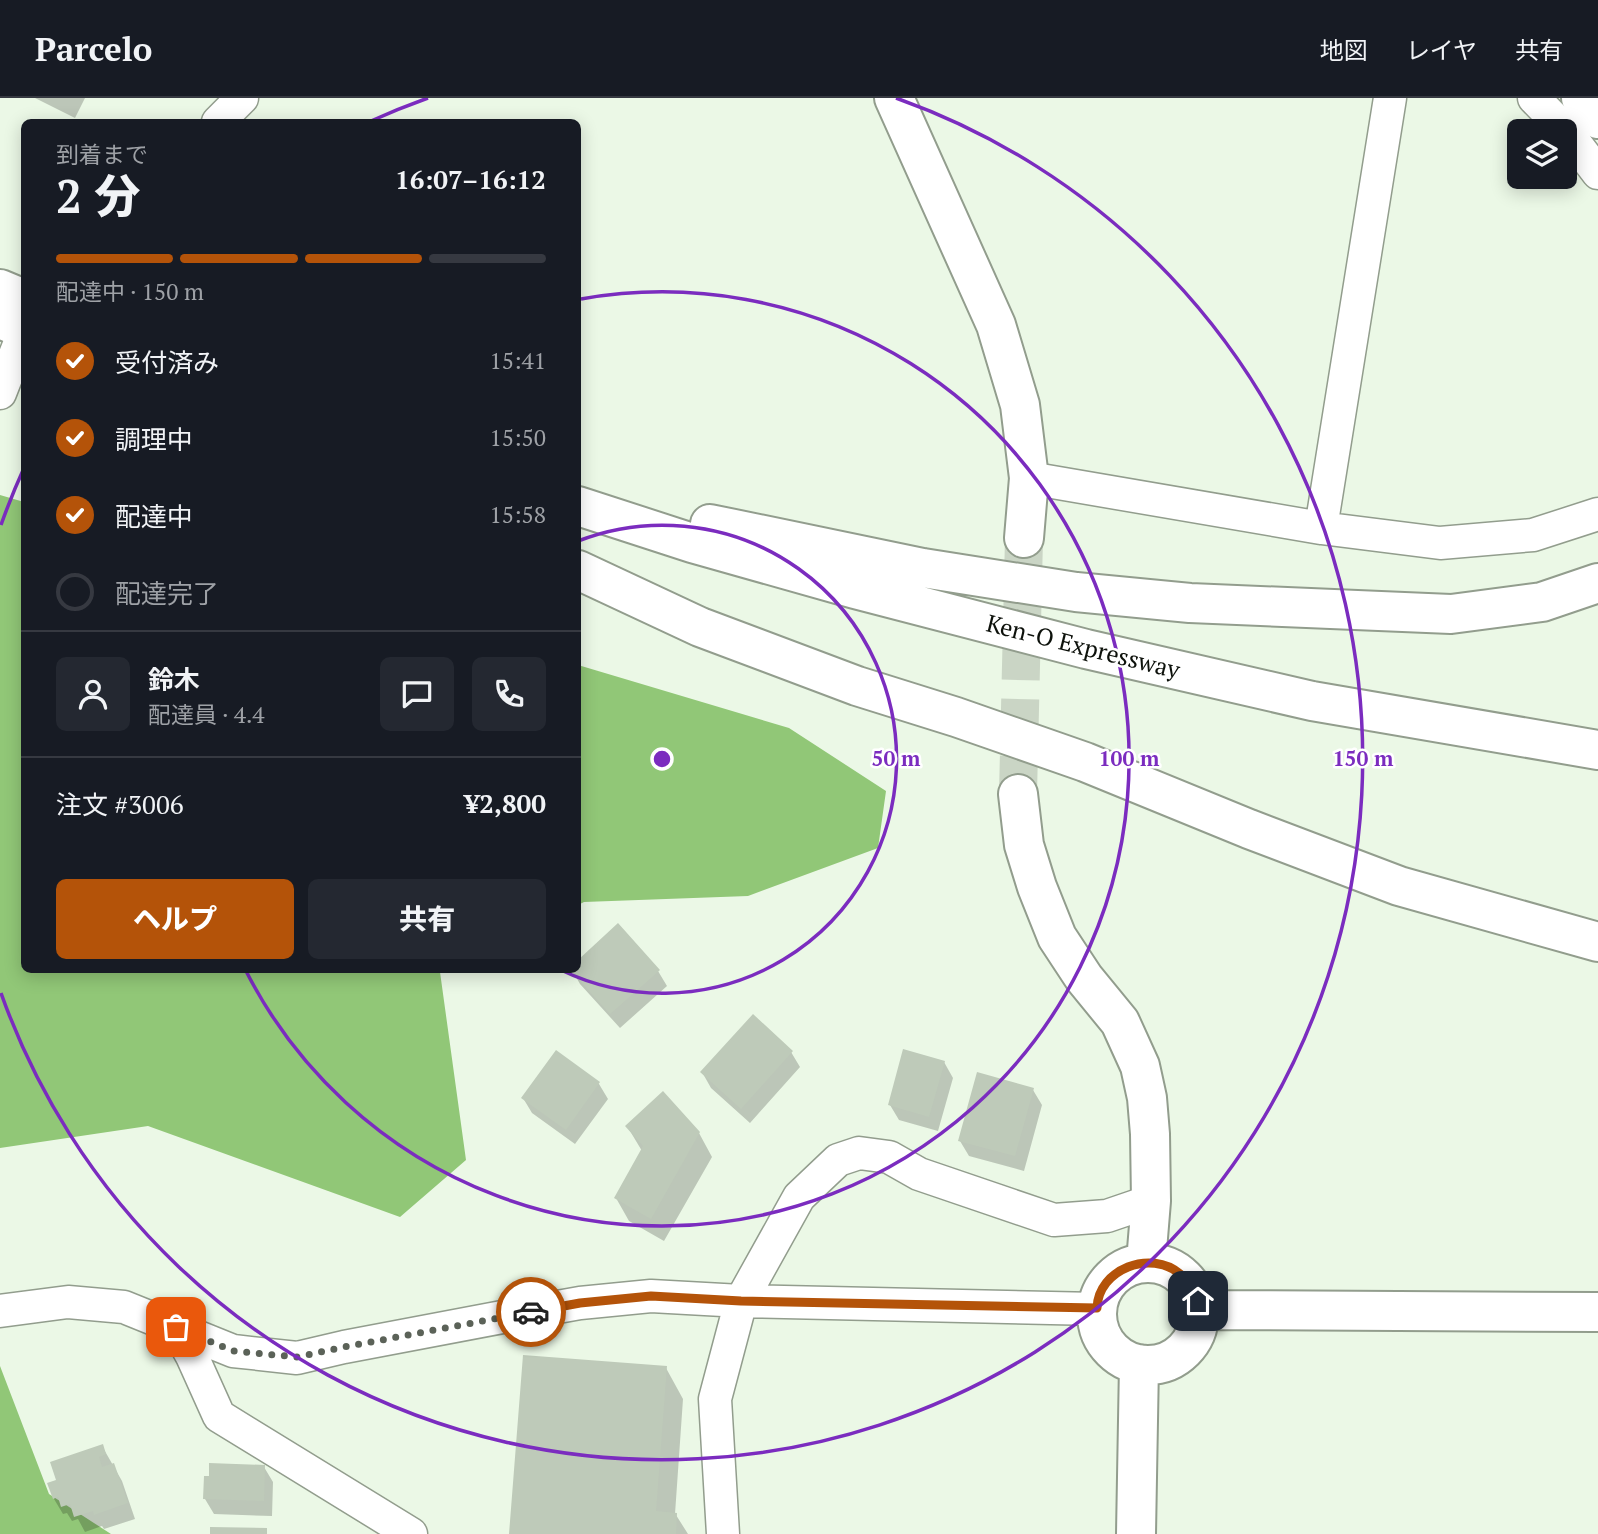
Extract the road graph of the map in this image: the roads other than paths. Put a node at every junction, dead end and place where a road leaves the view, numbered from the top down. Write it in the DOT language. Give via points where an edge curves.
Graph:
graph roads {
  1 [pos="242,98"];
  2 [pos="894,98"];
  3 [pos="1390,98"];
  4 [pos="1534,98"];
  5 [pos="1580,98"];
  6 [pos="221,119"];
  7 [pos="1598,120"];
  8 [pos="1598,173"];
  9 [pos="0,289"];
  10 [pos="21,298"];
  11 [pos="0,319"];
  12 [pos="21,329"];
  13 [pos="21,338"];
  14 [pos="0,393"];
  15 [pos="1029,478"];
  16 [pos="581,498"];
  17 [pos="581,507"];
  18 [pos="1598,514"];
  19 [pos="1321,528"];
  20 [pos="1024,538"];
  21 [pos="581,571"];
  22 [pos="1598,583"];
  23 [pos="1598,750"];
  24 [pos="1018,794"];
  25 [pos="1598,942"];
  26 [pos="1151,1201"];
  27 [pos="1146,1262"];
  28 [pos="741,1301"];
  29 [pos="1097,1308"];
  30 [pos="1198,1310"];
  31 [pos="0,1311"];
  32 [pos="1598,1312"];
  33 [pos="176,1327"];
  34 [pos="1139,1364"];
  35 [pos="411,1534"];
  36 [pos="723,1534"];
  37 [pos="1136,1534"];
  1 -- 6 [label="street"];
  2 -- 15 [label="main road" via="996,325 1020,405"];
  3 -- 19 [label="street"];
  4 -- 8 [label="street"];
  5 -- 7 [label="main road"];
  9 -- 10 [label="main road"];
  11 -- 12 [label="main road"];
  13 -- 14 [label="street"];
  15 -- 19 [label="street"];
  15 -- 20 [label="main road"];
  16 -- 22 [label="main road" via="923,568 1076,592 1190,603 1451,614 1542,602"];
  17 -- 23 [label="main road, Ken-O Expressway" via="855,589 1086,649 1312,701"];
  18 -- 19 [label="street" via="1533,535 1440,542"];
  21 -- 25 [label="main road" via="700,627 856,686 1085,761 1399,886"];
  24 -- 26 [label="main road" via="1024,845 1057,937 1120,1022 1140,1066 1150,1134"];
  26 -- 27 [label="main road"];
  26 -- 28 [label="street" via="1107,1216 1054,1220 919,1174 889,1157 859,1153 838,1160 799,1197"];
  27 -- 29 [label="main road" via="1129,1265 1114,1275 1103,1287"];
  27 -- 30 [label="main road" via="1179,1272 1191,1285"];
  28 -- 29 [label="street"];
  28 -- 33 [label="street" via="651,1296 580,1303 297,1357 233,1351"];
  28 -- 36 [label="street" via="715,1399"];
  29 -- 34 [label="main road" via="1101,1335 1110,1349"];
  30 -- 32 [label="main road"];
  30 -- 34 [label="main road" via="1194,1336 1184,1350 1155,1365"];
  31 -- 33 [label="street" via="68,1302 124,1307"];
  33 -- 35 [label="street" via="219,1416"];
  34 -- 37 [label="main road"];
}
